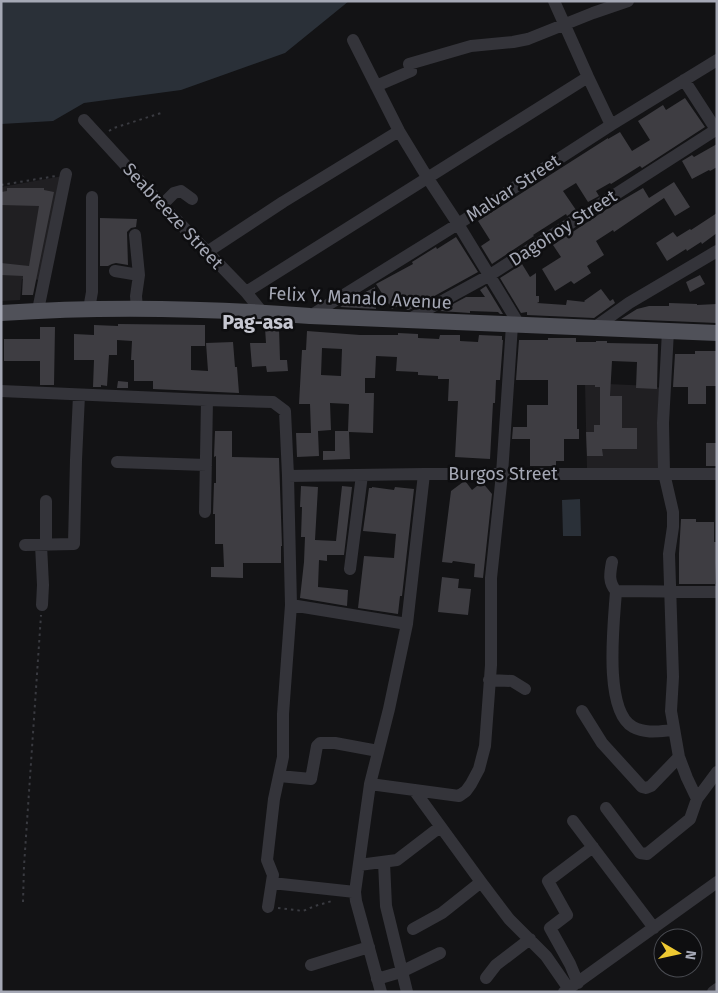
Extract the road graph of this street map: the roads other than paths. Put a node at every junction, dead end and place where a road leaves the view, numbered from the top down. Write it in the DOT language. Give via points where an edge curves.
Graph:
graph roads {
  1 [pos="554,1"];
  2 [pos="628,1"];
  3 [pos="565,25"];
  4 [pos="353,40"];
  5 [pos="717,60"];
  6 [pos="588,77"];
  7 [pos="684,80"];
  8 [pos="376,86"];
  9 [pos="84,120"];
  10 [pos="611,125"];
  11 [pos="716,130"];
  12 [pos="399,131"];
  13 [pos="66,174"];
  14 [pos="427,177"];
  15 [pos="92,197"];
  16 [pos="192,199"];
  17 [pos="162,205"];
  18 [pos="458,224"];
  19 [pos="135,235"];
  20 [pos="717,251"];
  21 [pos="207,252"];
  22 [pos="92,270"];
  23 [pos="139,275"];
  24 [pos="490,275"];
  25 [pos="246,292"];
  26 [pos="89,309"];
  27 [pos="137,309"];
  28 [pos="38,310"];
  29 [pos="262,312"];
  30 [pos="1,313"];
  31 [pos="310,316"];
  32 [pos="406,321"];
  33 [pos="516,325"];
  34 [pos="594,328"];
  35 [pos="668,331"];
  36 [pos="717,333"];
  37 [pos="1,391"];
  38 [pos="80,395"];
  39 [pos="207,400"];
  40 [pos="118,462"];
  41 [pos="206,465"];
  42 [pos="664,473"];
  43 [pos="424,474"];
  44 [pos="502,474"];
  45 [pos="717,474"];
  46 [pos="362,475"];
  47 [pos="288,476"];
  48 [pos="46,501"];
  49 [pos="205,512"];
  50 [pos="25,545"];
  51 [pos="44,545"];
  52 [pos="612,562"];
  53 [pos="350,569"];
  54 [pos="616,591"];
  55 [pos="671,592"];
  56 [pos="717,592"];
  57 [pos="292,605"];
  58 [pos="42,606"];
  59 [pos="407,624"];
  60 [pos="490,680"];
  61 [pos="526,689"];
  62 [pos="582,711"];
  63 [pos="674,730"];
  64 [pos="378,751"];
  65 [pos="679,757"];
  66 [pos="717,772"];
  67 [pos="279,776"];
  68 [pos="370,784"];
  69 [pos="414,790"];
  70 [pos="697,799"];
  71 [pos="606,808"];
  72 [pos="573,821"];
  73 [pos="440,827"];
  74 [pos="593,847"];
  75 [pos="384,862"];
  76 [pos="359,865"];
  77 [pos="272,882"];
  78 [pos="481,882"];
  79 [pos="717,882"];
  80 [pos="356,896"];
  81 [pos="268,907"];
  82 [pos="654,928"];
  83 [pos="414,929"];
  84 [pos="653,929"];
  85 [pos="530,939"];
  86 [pos="369,947"];
  87 [pos="440,952"];
  88 [pos="311,964"];
  89 [pos="402,972"];
  90 [pos="486,978"];
  91 [pos="377,979"];
  92 [pos="571,989"];
  93 [pos="717,989"];
  94 [pos="381,992"];
  95 [pos="407,992"];
  96 [pos="713,992"];
  1 -- 3 [label="street"];
  2 -- 3 [label="street"];
  3 -- 6 [label="street"];
  3 -- 8 [label="street" via="528,39 470,46 409,64 411,71"];
  4 -- 8 [label="street"];
  5 -- 7 [label="street, Malvar Street"];
  6 -- 10 [label="street"];
  6 -- 14 [label="street"];
  7 -- 10 [label="street, Malvar Street"];
  7 -- 11 [label="street"];
  8 -- 12 [label="street"];
  9 -- 17 [label="street, Seabreeze Street"];
  10 -- 18 [label="street, Malvar Street"];
  11 -- 24 [label="street, Dagohoy Street"];
  12 -- 14 [label="street"];
  12 -- 21 [label="street"];
  13 -- 28 [label="street"];
  14 -- 18 [label="street"];
  14 -- 25 [label="street"];
  15 -- 22 [label="street"];
  16 -- 17 [label="street" via="181,191 174,193"];
  17 -- 21 [label="street, Seabreeze Street"];
  18 -- 24 [label="street"];
  18 -- 31 [label="street, Malvar Street"];
  19 -- 23 [label="street"];
  20 -- 34 [label="street" via="629,303"];
  21 -- 25 [label="street, Seabreeze Street"];
  22 -- 23 [label="street"];
  22 -- 26 [label="street"];
  23 -- 27 [label="street"];
  24 -- 32 [label="street, Dagohoy Street"];
  24 -- 33 [label="street"];
  25 -- 29 [label="street, Seabreeze Street"];
  26 -- 27 [label="main road, Felix Y. Manalo Avenue"];
  26 -- 28 [label="main road, Felix Y. Manalo Avenue"];
  27 -- 29 [label="main road, Felix Y. Manalo Avenue"];
  28 -- 30 [label="main road, Felix Y. Manalo Avenue"];
  29 -- 31 [label="main road, Felix Y. Manalo Avenue"];
  31 -- 32 [label="main road, Felix Y. Manalo Avenue"];
  32 -- 33 [label="main road, Felix Y. Manalo Avenue"];
  33 -- 34 [label="main road, Felix Y. Manalo Avenue"];
  33 -- 44 [label="street"];
  34 -- 35 [label="main road, Felix Y. Manalo Avenue"];
  35 -- 36 [label="main road, Felix Y. Manalo Avenue"];
  35 -- 42 [label="street"];
  37 -- 38 [label="street"];
  38 -- 39 [label="street"];
  38 -- 51 [label="street" via="74,544"];
  39 -- 41 [label="street"];
  39 -- 47 [label="street" via="273,402 286,411"];
  40 -- 41 [label="street"];
  41 -- 49 [label="street"];
  42 -- 44 [label="street, Burgos Street"];
  42 -- 45 [label="street, Burgos Street"];
  42 -- 55 [label="street" via="673,512 669,554"];
  43 -- 44 [label="street, Burgos Street"];
  43 -- 46 [label="street, Burgos Street"];
  43 -- 59 [label="street"];
  44 -- 60 [label="street" via="491,578"];
  46 -- 47 [label="street, Burgos Street"];
  46 -- 53 [label="street"];
  47 -- 57 [label="street"];
  48 -- 51 [label="street"];
  50 -- 51 [label="street"];
  51 -- 58 [label="street"];
  52 -- 54 [label="street" via="610,578"];
  54 -- 55 [label="street"];
  54 -- 63 [label="street" via="612,673 622,717 645,732"];
  55 -- 56 [label="street"];
  55 -- 63 [label="street" via="671,711"];
  57 -- 59 [label="street"];
  57 -- 67 [label="street"];
  59 -- 64 [label="street"];
  60 -- 61 [label="street" via="512,681"];
  60 -- 69 [label="street" via="485,746 471,784 458,796"];
  62 -- 65 [label="street" via="602,743 642,787 651,786"];
  63 -- 65 [label="street"];
  64 -- 67 [label="street" via="320,743 311,779"];
  64 -- 68 [label="street"];
  65 -- 70 [label="street"];
  66 -- 70 [label="street"];
  67 -- 77 [label="street" via="267,860"];
  68 -- 69 [label="street"];
  68 -- 76 [label="street"];
  69 -- 73 [label="street"];
  70 -- 71 [label="street" via="690,818 647,854 640,853"];
  72 -- 74 [label="street"];
  73 -- 75 [label="street" via="397,860"];
  73 -- 78 [label="street"];
  74 -- 82 [label="street"];
  74 -- 92 [label="street" via="548,881 567,915 550,928 570,964"];
  75 -- 76 [label="street"];
  75 -- 89 [label="street" via="386,906"];
  76 -- 80 [label="street"];
  77 -- 80 [label="street"];
  77 -- 81 [label="street"];
  78 -- 83 [label="street" via="442,913"];
  78 -- 85 [label="street"];
  79 -- 82 [label="street"];
  80 -- 86 [label="street"];
  84 -- 92 [label="street"];
  85 -- 90 [label="street" via="496,965"];
  85 -- 92 [label="street"];
  86 -- 88 [label="street"];
  86 -- 91 [label="street"];
  87 -- 89 [label="street"];
  89 -- 91 [label="street"];
  89 -- 95 [label="street"];
  91 -- 94 [label="street"];
  93 -- 96 [label="street"];
}
